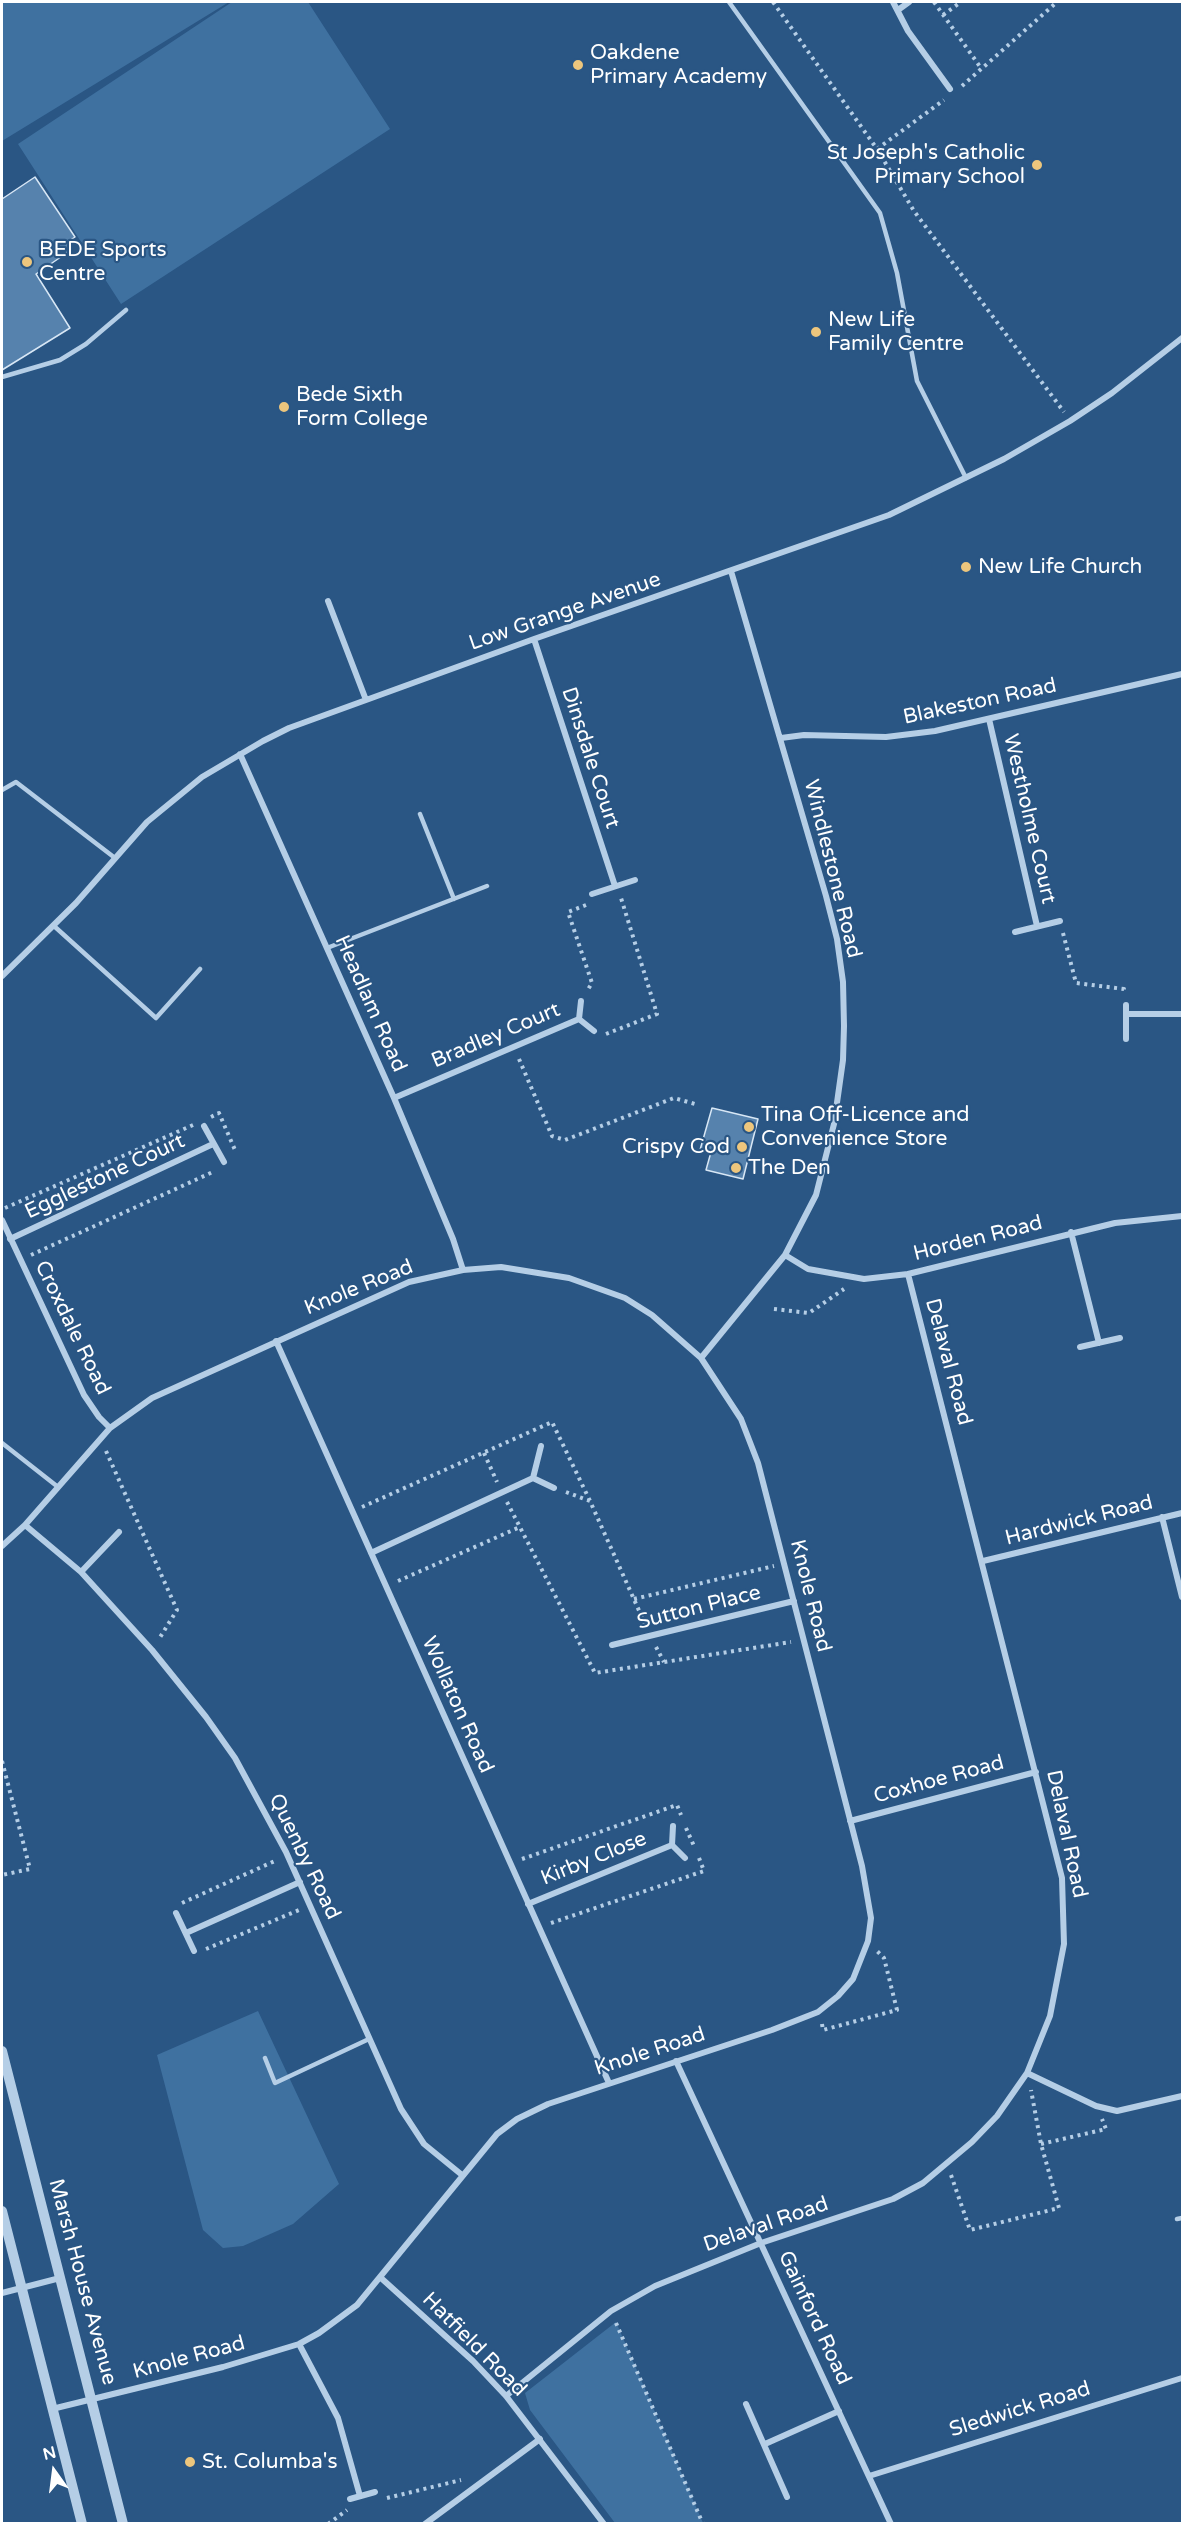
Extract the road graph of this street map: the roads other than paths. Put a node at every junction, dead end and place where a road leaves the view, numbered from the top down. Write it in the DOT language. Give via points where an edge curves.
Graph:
graph roads {
  1 [pos="729,2"];
  2 [pos="893,2"];
  3 [pos="909,2"];
  4 [pos="898,10"];
  5 [pos="950,92"];
  6 [pos="126,310"];
  7 [pos="1181,341"];
  8 [pos="2,377"];
  9 [pos="966,478"];
  10 [pos="731,572"];
  11 [pos="328,602"];
  12 [pos="534,639"];
  13 [pos="1182,674"];
  14 [pos="366,700"];
  15 [pos="989,719"];
  16 [pos="781,738"];
  17 [pos="240,754"];
  18 [pos="2,789"];
  19 [pos="420,814"];
  20 [pos="116,858"];
  21 [pos="635,880"];
  22 [pos="488,886"];
  23 [pos="616,886"];
  24 [pos="592,894"];
  25 [pos="454,898"];
  26 [pos="1060,921"];
  27 [pos="54,926"];
  28 [pos="1037,926"];
  29 [pos="1015,932"];
  30 [pos="327,948"];
  31 [pos="200,969"];
  32 [pos="2,976"];
  33 [pos="581,1001"];
  34 [pos="1126,1005"];
  35 [pos="1126,1014"];
  36 [pos="1182,1014"];
  37 [pos="579,1019"];
  38 [pos="594,1031"];
  39 [pos="1126,1039"];
  40 [pos="394,1098"];
  41 [pos="204,1126"];
  42 [pos="213,1144"];
  43 [pos="224,1162"];
  44 [pos="1182,1216"];
  45 [pos="2,1220"];
  46 [pos="1071,1232"];
  47 [pos="10,1239"];
  48 [pos="785,1255"];
  49 [pos="463,1270"];
  50 [pos="908,1274"];
  51 [pos="1120,1338"];
  52 [pos="276,1341"];
  53 [pos="1099,1343"];
  54 [pos="1080,1347"];
  55 [pos="701,1358"];
  56 [pos="110,1428"];
  57 [pos="2,1443"];
  58 [pos="541,1446"];
  59 [pos="533,1478"];
  60 [pos="58,1487"];
  61 [pos="554,1488"];
  62 [pos="1182,1513"];
  63 [pos="1162,1517"];
  64 [pos="26,1525"];
  65 [pos="119,1532"];
  66 [pos="2,1546"];
  67 [pos="371,1553"];
  68 [pos="983,1561"];
  69 [pos="81,1572"];
  70 [pos="1182,1597"];
  71 [pos="794,1601"];
  72 [pos="612,1645"];
  73 [pos="1036,1772"];
  74 [pos="850,1821"];
  75 [pos="673,1826"];
  76 [pos="672,1845"];
  77 [pos="684,1858"];
  78 [pos="300,1882"];
  79 [pos="528,1904"];
  80 [pos="176,1913"];
  81 [pos="186,1933"];
  82 [pos="194,1951"];
  83 [pos="369,2039"];
  84 [pos="2,2051"];
  85 [pos="265,2058"];
  86 [pos="676,2061"];
  87 [pos="1027,2073"];
  88 [pos="609,2083"];
  89 [pos="1182,2096"];
  90 [pos="462,2175"];
  91 [pos="2,2211"];
  92 [pos="760,2243"];
  93 [pos="381,2277"];
  94 [pos="60,2278"];
  95 [pos="21,2288"];
  96 [pos="2,2293"];
  97 [pos="299,2344"];
  98 [pos="1182,2378"];
  99 [pos="506,2397"];
  100 [pos="92,2400"];
  101 [pos="746,2404"];
  102 [pos="52,2409"];
  103 [pos="839,2411"];
  104 [pos="540,2439"];
  105 [pos="765,2444"];
  106 [pos="868,2476"];
  107 [pos="375,2492"];
  108 [pos="360,2496"];
  109 [pos="787,2497"];
  110 [pos="350,2499"];
  111 [pos="82,2523"];
  112 [pos="123,2523"];
  113 [pos="425,2523"];
  114 [pos="604,2523"];
  115 [pos="891,2523"];
  1 -- 9 [label="lane" via="880,213 897,273 919,386"];
  2 -- 4 [label="street"];
  3 -- 4 [label="street"];
  4 -- 5 [label="street"];
  6 -- 8 [label="lane" via="60,360"];
  7 -- 9 [label="street, Low Grange Avenue" via="1070,421"];
  9 -- 10 [label="street, Low Grange Avenue" via="889,515"];
  10 -- 12 [label="street, Low Grange Avenue"];
  10 -- 16 [label="street, Windlestone Road"];
  11 -- 14 [label="street"];
  12 -- 14 [label="street, Low Grange Avenue"];
  12 -- 23 [label="street, Dinsdale Court"];
  13 -- 15 [label="street, Blakeston Road"];
  14 -- 17 [label="street, Low Grange Avenue" via="289,728"];
  15 -- 16 [label="street, Blakeston Road" via="886,737"];
  15 -- 28 [label="street, Westholme Court"];
  16 -- 48 [label="street, Windlestone Road" via="837,939 844,1026 836,1113 824,1167 816,1195"];
  17 -- 20 [label="street, Low Grange Avenue" via="202,777 147,822"];
  17 -- 30 [label="street, Headlam Road"];
  18 -- 20 [label="lane" via="16,782"];
  19 -- 25 [label="lane"];
  20 -- 27 [label="street, Low Grange Avenue"];
  21 -- 23 [label="street"];
  22 -- 25 [label="lane"];
  23 -- 24 [label="street"];
  25 -- 30 [label="lane"];
  26 -- 28 [label="street, Westholme Court"];
  27 -- 31 [label="lane" via="156,1018"];
  27 -- 32 [label="street, Low Grange Avenue"];
  28 -- 29 [label="street, Westholme Court"];
  30 -- 40 [label="street, Headlam Road"];
  33 -- 37 [label="street, Bradley Court"];
  34 -- 35 [label="street"];
  35 -- 36 [label="street"];
  35 -- 39 [label="street"];
  37 -- 38 [label="street, Bradley Court"];
  37 -- 40 [label="street, Bradley Court"];
  40 -- 49 [label="street, Headlam Road"];
  41 -- 42 [label="street, Egglestone Court"];
  42 -- 43 [label="street, Egglestone Court"];
  42 -- 47 [label="street, Egglestone Court"];
  44 -- 46 [label="street, Horden Road"];
  45 -- 47 [label="street, Croxdale Road"];
  46 -- 50 [label="street, Horden Road"];
  46 -- 53 [label="street"];
  47 -- 56 [label="street, Croxdale Road" via="84,1395"];
  48 -- 50 [label="street, Horden Road" via="808,1269 856,1278"];
  48 -- 55 [label="street, Windlestone Road"];
  49 -- 52 [label="street, Knole Road" via="409,1282"];
  49 -- 55 [label="street, Knole Road" via="534,1271 598,1287 652,1315"];
  50 -- 68 [label="street, Delaval Road"];
  51 -- 53 [label="street"];
  52 -- 56 [label="street, Knole Road" via="152,1398"];
  52 -- 67 [label="street, Wollaton Road"];
  53 -- 54 [label="street"];
  55 -- 71 [label="street, Knole Road" via="741,1419 758,1463"];
  56 -- 60 [label="street, Knole Road"];
  57 -- 60 [label="lane"];
  58 -- 59 [label="street"];
  59 -- 61 [label="street"];
  59 -- 67 [label="street"];
  60 -- 64 [label="street, Knole Road"];
  62 -- 63 [label="street, Hardwick Road"];
  63 -- 68 [label="street, Hardwick Road"];
  63 -- 70 [label="street"];
  64 -- 66 [label="street, Knole Road"];
  64 -- 69 [label="street, Quenby Road"];
  65 -- 69 [label="street"];
  67 -- 79 [label="street, Wollaton Road"];
  68 -- 73 [label="street, Delaval Road"];
  69 -- 78 [label="street, Quenby Road" via="152,1650 235,1758"];
  71 -- 72 [label="street, Sutton Place"];
  71 -- 74 [label="street, Knole Road"];
  73 -- 74 [label="street, Coxhoe Road"];
  73 -- 87 [label="street, Delaval Road" via="1062,1878 1064,1944 1050,2016"];
  74 -- 86 [label="street, Knole Road" via="870,1899 868,1941 853,1979 818,2012"];
  75 -- 76 [label="street, Kirby Close"];
  76 -- 77 [label="street, Kirby Close"];
  76 -- 79 [label="street, Kirby Close"];
  78 -- 81 [label="street"];
  78 -- 83 [label="street, Quenby Road"];
  79 -- 88 [label="street, Wollaton Road"];
  80 -- 81 [label="street"];
  81 -- 82 [label="street"];
  83 -- 85 [label="lane" via="275,2083"];
  83 -- 90 [label="street, Quenby Road" via="409,2123 424,2144"];
  84 -- 94 [label="street, Marsh House Avenue"];
  86 -- 88 [label="street, Knole Road"];
  86 -- 92 [label="street, Gainford Road"];
  87 -- 89 [label="street" via="1096,2106 1117,2111"];
  87 -- 92 [label="street, Delaval Road" via="996,2116 923,2183 893,2199"];
  88 -- 90 [label="street, Knole Road" via="517,2119 497,2134"];
  90 -- 93 [label="street, Knole Road"];
  91 -- 95 [label="street"];
  92 -- 99 [label="street, Delaval Road" via="681,2274 611,2311"];
  92 -- 103 [label="street, Gainford Road"];
  93 -- 97 [label="street, Knole Road" via="348,2312"];
  93 -- 99 [label="street, Hatfield Road" via="473,2361"];
  94 -- 95 [label="street"];
  94 -- 100 [label="street, Marsh House Avenue"];
  95 -- 96 [label="street"];
  95 -- 102 [label="street"];
  97 -- 100 [label="street, Knole Road"];
  97 -- 108 [label="street" via="338,2418"];
  98 -- 106 [label="street, Sledwick Road"];
  99 -- 104 [label="street, Hatfield Road"];
  100 -- 102 [label="street, Knole Road"];
  100 -- 112 [label="street, Marsh House Avenue"];
  101 -- 105 [label="street"];
  102 -- 111 [label="street"];
  103 -- 105 [label="street"];
  103 -- 106 [label="street, Gainford Road"];
  104 -- 113 [label="street"];
  104 -- 114 [label="street, Hatfield Road"];
  105 -- 109 [label="street"];
  106 -- 115 [label="street, Gainford Road"];
  107 -- 108 [label="street"];
  108 -- 110 [label="street"];
}
